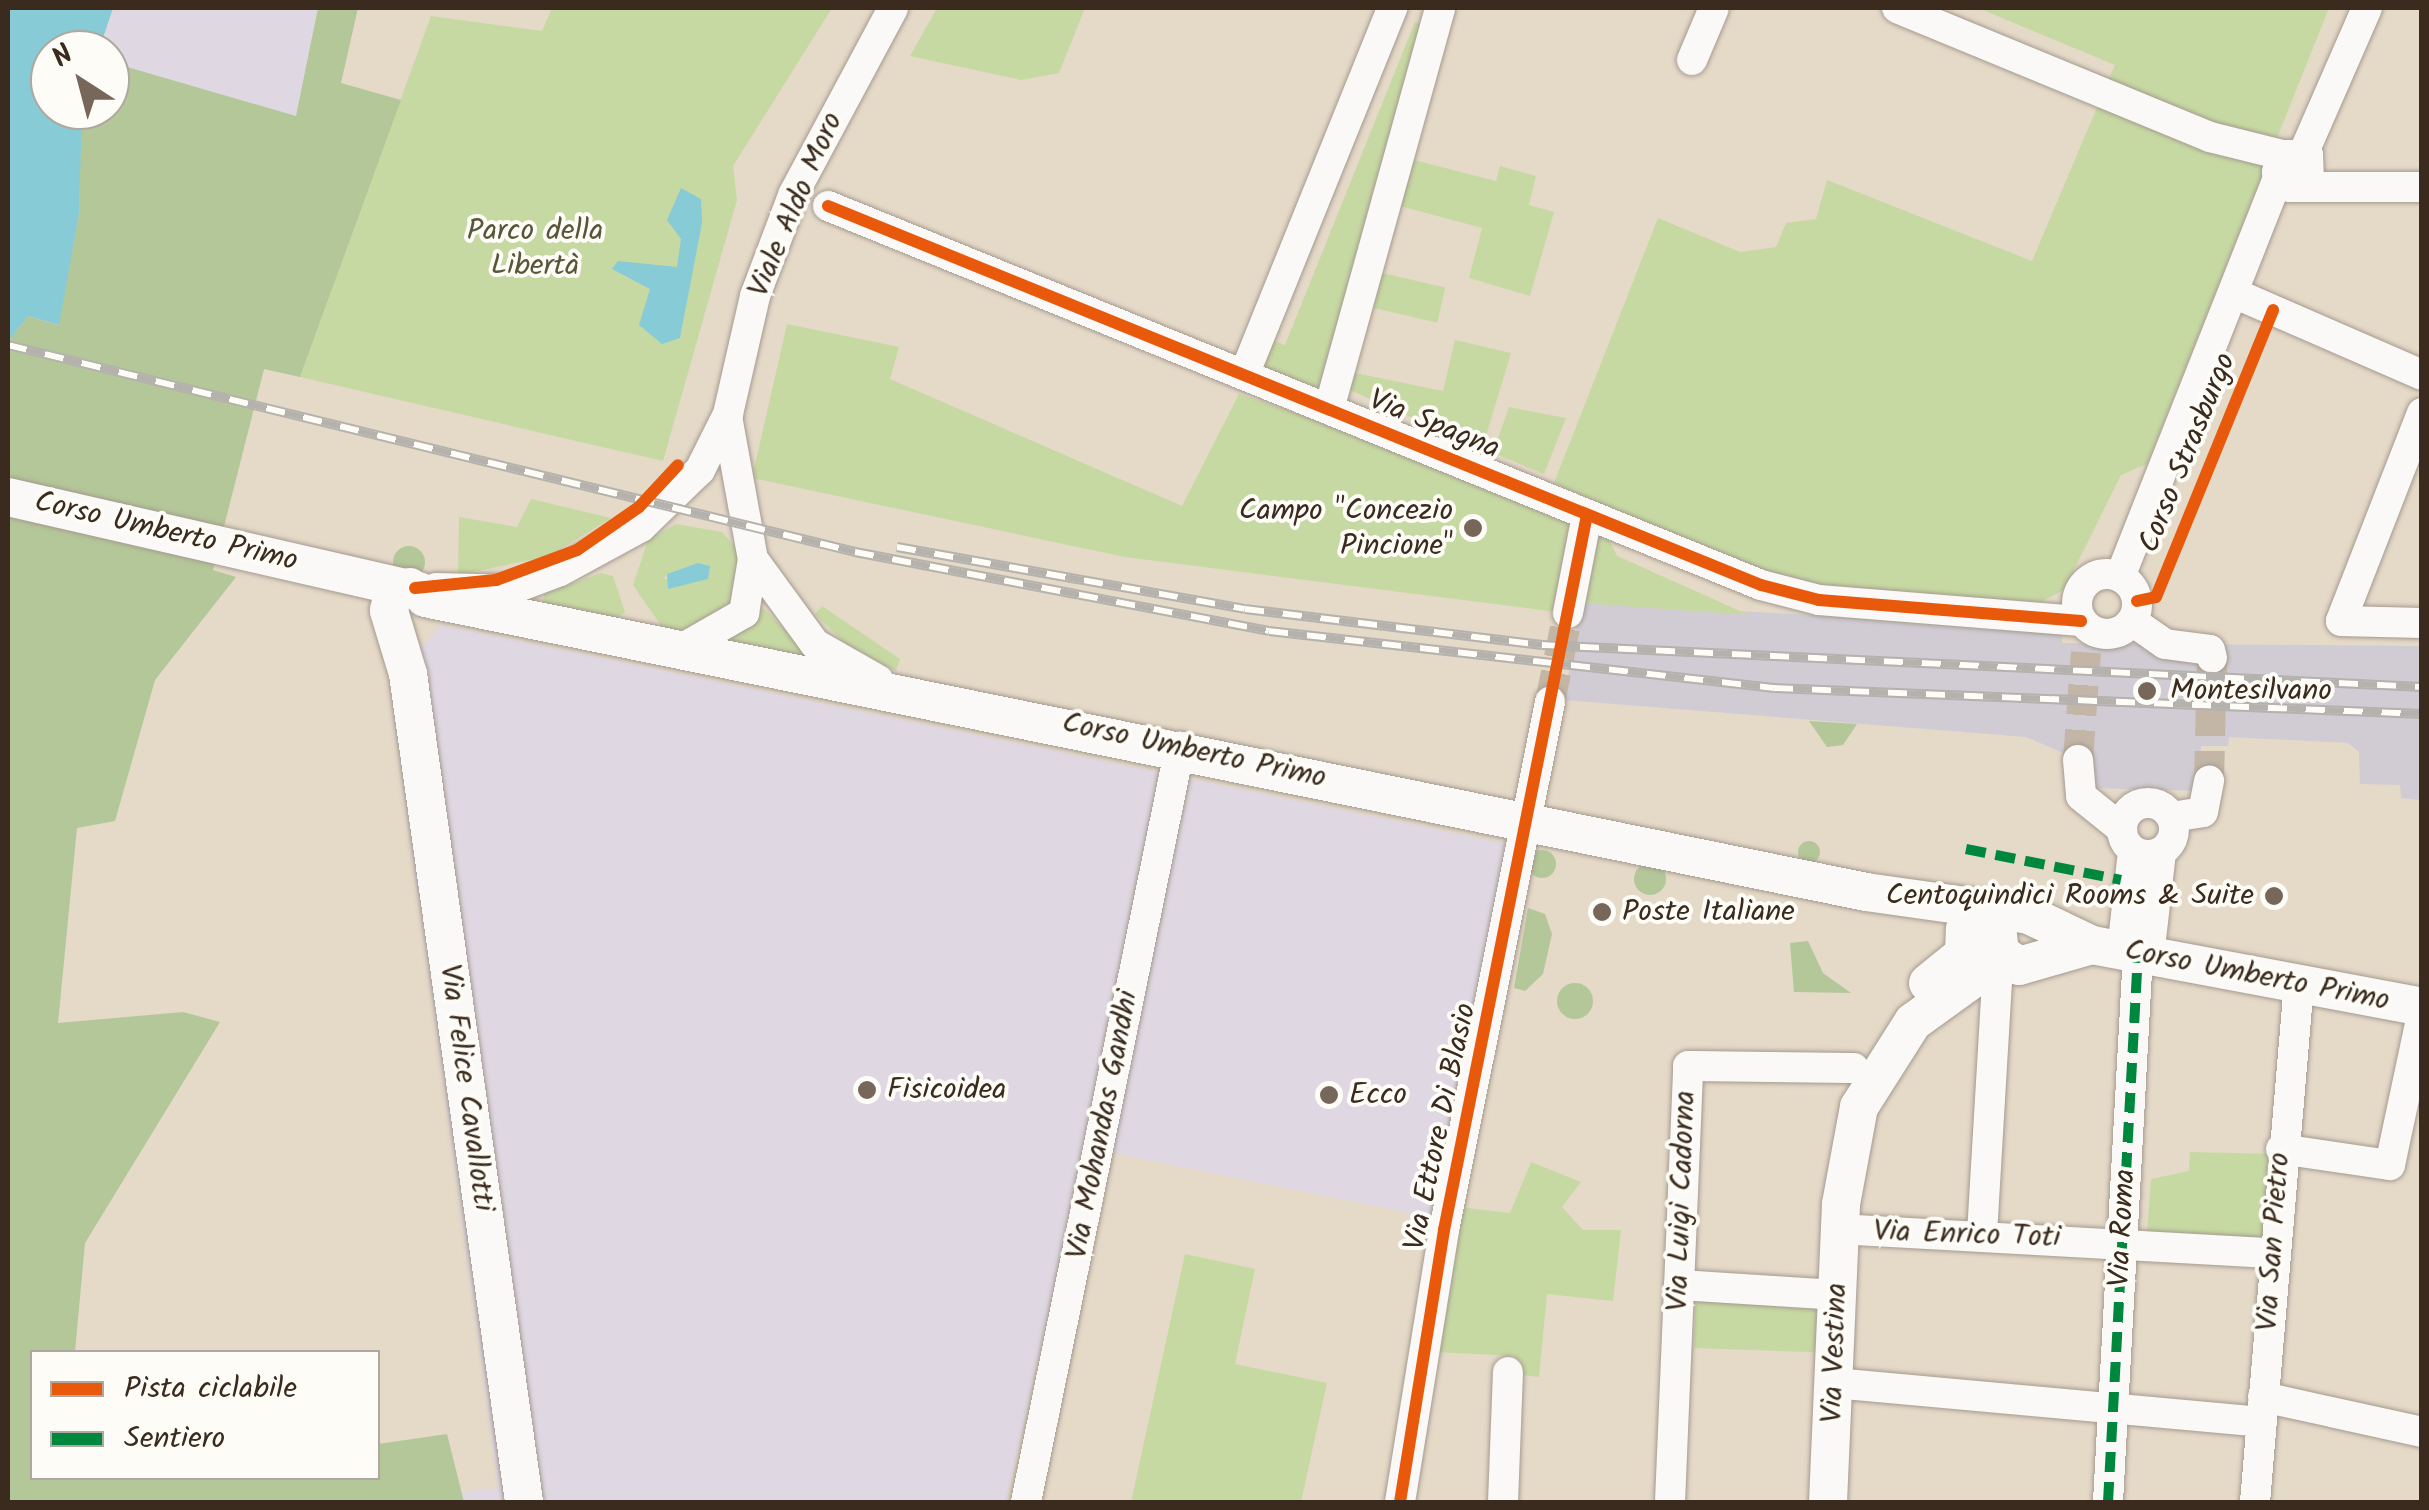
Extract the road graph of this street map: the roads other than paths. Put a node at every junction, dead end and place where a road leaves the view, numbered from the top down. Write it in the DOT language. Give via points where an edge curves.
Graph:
graph roads {
  1 [pos="893,8"];
  2 [pos="1392,8"];
  3 [pos="1440,8"];
  4 [pos="1714,8"];
  5 [pos="1897,8"];
  6 [pos="2367,8"];
  7 [pos="1692,60"];
  8 [pos="2297,164"];
  9 [pos="2422,187"];
  10 [pos="828,206"];
  11 [pos="2236,294"];
  12 [pos="1244,375"];
  13 [pos="2422,375"];
  14 [pos="1329,410"];
  15 [pos="2422,413"];
  16 [pos="728,414"];
  17 [pos="8,497"];
  18 [pos="1587,515"];
  19 [pos="752,559"];
  20 [pos="2112,575"];
  21 [pos="416,607"];
  22 [pos="1568,613"];
  23 [pos="2132,621"];
  24 [pos="2422,623"];
  25 [pos="2084,627"];
  26 [pos="681,648"];
  27 [pos="2212,658"];
  28 [pos="897,687"];
  29 [pos="1550,702"];
  30 [pos="1180,747"];
  31 [pos="2078,760"];
  32 [pos="2209,781"];
  33 [pos="2172,817"];
  34 [pos="1527,822"];
  35 [pos="2138,844"];
  36 [pos="1929,901"];
  37 [pos="2008,941"];
  38 [pos="2125,951"];
  39 [pos="2298,983"];
  40 [pos="2422,1007"];
  41 [pos="2422,1015"];
  42 [pos="1854,1068"];
  43 [pos="2281,1149"];
  44 [pos="1840,1217"];
  45 [pos="1982,1234"];
  46 [pos="2122,1242"];
  47 [pos="2273,1252"];
  48 [pos="1679,1285"];
  49 [pos="1838,1295"];
  50 [pos="1508,1372"];
  51 [pos="1834,1383"];
  52 [pos="2112,1406"];
  53 [pos="2262,1410"];
  54 [pos="2422,1432"];
  55 [pos="524,1502"];
  56 [pos="1026,1502"];
  57 [pos="1400,1502"];
  58 [pos="1503,1502"];
  59 [pos="1670,1502"];
  60 [pos="1828,1502"];
  61 [pos="2108,1502"];
  62 [pos="2255,1502"];
  1 -- 16 [label="street, Viale Aldo Moro" via="794,193 755,296"];
  2 -- 12 [label="street"];
  3 -- 14 [label="street"];
  4 -- 7 [label="street"];
  5 -- 8 [label="street" via="2230,144"];
  6 -- 8 [label="street, Corso Strasburgo"];
  8 -- 9 [label="street"];
  8 -- 11 [label="street, Corso Strasburgo"];
  10 -- 12 [label="street, Via Spagna"];
  11 -- 13 [label="street"];
  11 -- 20 [label="street, Corso Strasburgo" via="2169,466 2151,476"];
  12 -- 14 [label="street, Via Spagna"];
  14 -- 18 [label="street, Via Spagna"];
  15 -- 24 [label="street" via="2341,621"];
  16 -- 19 [label="street, Viale Aldo Moro" via="735,498"];
  16 -- 21 [label="street, Viale Aldo Moro" via="687,486 596,555 510,590"];
  17 -- 21 [label="main road, Corso Umberto Primo" via="324,567"];
  18 -- 22 [label="street"];
  18 -- 25 [label="street, Via Spagna" via="1819,600 2040,613"];
  19 -- 26 [label="street, Viale Aldo Moro" via="744,613"];
  19 -- 28 [label="street, Viale Aldo Moro" via="815,644"];
  20 -- 23 [label="street" via="2136,594"];
  20 -- 25 [label="street" via="2088,580"];
  21 -- 26 [label="main road, Corso Umberto Primo"];
  21 -- 55 [label="main road, Via Felice Cavallotti" via="408,674"];
  23 -- 25 [label="street" via="2118,632"];
  23 -- 27 [label="street" via="2165,644 2212,651"];
  26 -- 28 [label="main road, Corso Umberto Primo"];
  28 -- 30 [label="main road, Corso Umberto Primo"];
  29 -- 34 [label="street, Via Ettore Di Blasio"];
  30 -- 34 [label="main road, Corso Umberto Primo"];
  30 -- 56 [label="street, Via Mohandas Gandhi"];
  31 -- 35 [label="street" via="2081,796"];
  32 -- 33 [label="street" via="2203,812"];
  33 -- 35 [label="street, Via Roma" via="2174,833"];
  33 -- 35 [label="street" via="2140,804"];
  34 -- 36 [label="main road, Corso Umberto Primo"];
  34 -- 57 [label="street, Via Ettore Di Blasio" via="1444,1230"];
  35 -- 38 [label="street, Via Roma"];
  36 -- 37 [label="main road, Corso Umberto Primo"];
  36 -- 37 [label="main road, Corso Umberto Primo"];
  37 -- 38 [label="main road, Corso Umberto Primo"];
  37 -- 42 [label="main road, Via Vestina" via="1942,973 1890,1016"];
  37 -- 44 [label="main road, Via Vestina" via="1928,1009 1879,1064 1859,1107"];
  37 -- 45 [label="street" via="1997,980"];
  38 -- 39 [label="main road, Corso Umberto Primo"];
  38 -- 46 [label="street, Via Roma"];
  39 -- 40 [label="main road, Corso Umberto Primo"];
  39 -- 43 [label="street, Via San Pietro"];
  41 -- 43 [label="street" via="2390,1164"];
  42 -- 44 [label="main road, Via Vestina" via="1835,1128"];
  42 -- 48 [label="street, Via Luigi Cadorna" via="1688,1066"];
  43 -- 47 [label="street, Via San Pietro"];
  44 -- 45 [label="street, Via Enrico Toti"];
  44 -- 49 [label="main road, Via Vestina"];
  45 -- 46 [label="street, Via Enrico Toti"];
  46 -- 47 [label="street, Via Enrico Toti"];
  46 -- 52 [label="street, Via Roma"];
  47 -- 53 [label="street, Via San Pietro"];
  48 -- 49 [label="street"];
  48 -- 59 [label="street, Via Luigi Cadorna"];
  49 -- 51 [label="main road, Via Vestina"];
  50 -- 58 [label="street"];
  51 -- 52 [label="street"];
  51 -- 60 [label="main road, Via Vestina"];
  52 -- 53 [label="street"];
  52 -- 61 [label="street, Via Roma"];
  53 -- 54 [label="street"];
  53 -- 62 [label="street, Via San Pietro"];
}
